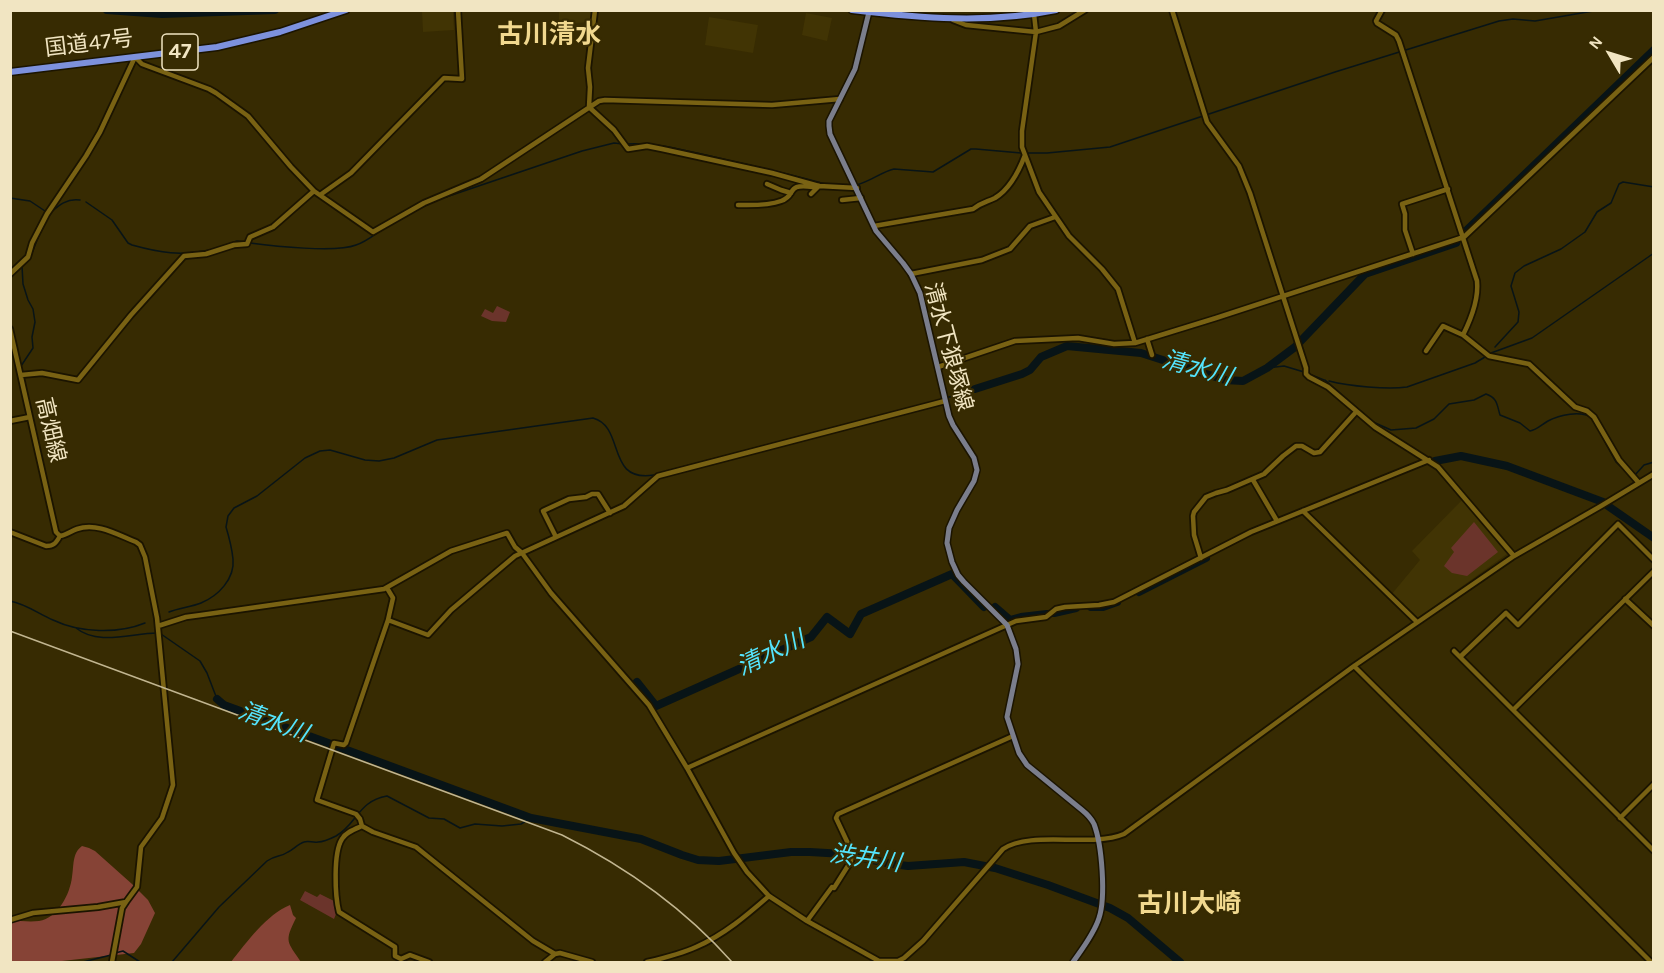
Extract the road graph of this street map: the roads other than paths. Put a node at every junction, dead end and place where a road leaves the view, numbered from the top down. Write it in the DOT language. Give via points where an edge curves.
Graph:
graph roads {
  1 [pos="346,10"];
  2 [pos="458,10"];
  3 [pos="595,10"];
  4 [pos="852,10"];
  5 [pos="1056,10"];
  6 [pos="1085,10"];
  7 [pos="1172,10"];
  8 [pos="1382,10"];
  9 [pos="869,12"];
  10 [pos="1020,13"];
  11 [pos="1034,14"];
  12 [pos="950,18"];
  13 [pos="1036,32"];
  14 [pos="135,57"];
  15 [pos="1653,57"];
  16 [pos="10,72"];
  17 [pos="840,99"];
  18 [pos="589,107"];
  19 [pos="1024,154"];
  20 [pos="767,184"];
  21 [pos="819,186"];
  22 [pos="856,186"];
  23 [pos="1448,189"];
  24 [pos="314,191"];
  25 [pos="791,193"];
  26 [pos="811,194"];
  27 [pos="320,195"];
  28 [pos="861,198"];
  29 [pos="842,200"];
  30 [pos="738,206"];
  31 [pos="1055,216"];
  32 [pos="874,226"];
  33 [pos="1464,237"];
  34 [pos="1413,254"];
  35 [pos="10,274"];
  36 [pos="910,274"];
  37 [pos="1283,296"];
  38 [pos="10,329"];
  39 [pos="1463,335"];
  40 [pos="1147,339"];
  41 [pos="1135,343"];
  42 [pos="1426,351"];
  43 [pos="1152,355"];
  44 [pos="938,367"];
  45 [pos="21,375"];
  46 [pos="945,400"];
  47 [pos="1356,412"];
  48 [pos="30,417"];
  49 [pos="10,421"];
  50 [pos="1429,460"];
  51 [pos="1653,474"];
  52 [pos="1636,478"];
  53 [pos="1253,480"];
  54 [pos="1303,511"];
  55 [pos="610,513"];
  56 [pos="1277,521"];
  57 [pos="10,532"];
  58 [pos="60,536"];
  59 [pos="556,537"];
  60 [pos="522,554"];
  61 [pos="1514,555"];
  62 [pos="1202,558"];
  63 [pos="1653,560"];
  64 [pos="1653,571"];
  65 [pos="387,588"];
  66 [pos="1625,599"];
  67 [pos="388,620"];
  68 [pos="1417,622"];
  69 [pos="1007,626"];
  70 [pos="1653,626"];
  71 [pos="158,631"];
  72 [pos="1454,651"];
  73 [pos="1460,657"];
  74 [pos="1354,666"];
  75 [pos="1513,711"];
  76 [pos="1013,736"];
  77 [pos="687,768"];
  78 [pos="1653,784"];
  79 [pos="1620,818"];
  80 [pos="362,826"];
  81 [pos="1098,839"];
  82 [pos="1653,851"];
  83 [pos="769,896"];
  84 [pos="126,902"];
  85 [pos="10,921"];
  86 [pos="807,921"];
  87 [pos="555,954"];
  88 [pos="113,957"];
  89 [pos="905,960"];
  90 [pos="878,962"];
  91 [pos="429,963"];
  92 [pos="545,963"];
  93 [pos="592,963"];
  94 [pos="647,963"];
  95 [pos="1073,963"];
  96 [pos="1651,963"];
  1 -- 14 [label="highway, 国道47号 / 47" via="236,43"];
  2 -- 27 [label="street" via="462,78 444,78 351,173"];
  3 -- 18 [label="street" via="588,68"];
  4 -- 9 [label="highway"];
  5 -- 11 [label="highway"];
  6 -- 13 [label="street" via="1059,26"];
  7 -- 37 [label="street" via="1207,122 1239,166"];
  8 -- 23 [label="street" via="1376,21 1396,35"];
  9 -- 12 [label="highway"];
  9 -- 17 [label="main road, 清水下狼塚線" via="855,69"];
  10 -- 11 [label="highway"];
  10 -- 12 [label="highway"];
  11 -- 13 [label="street"];
  12 -- 13 [label="street" via="966,24"];
  13 -- 19 [label="street" via="1022,131"];
  14 -- 16 [label="highway, 国道47号 / 47"];
  14 -- 24 [label="street" via="142,64 209,88 248,116"];
  14 -- 35 [label="street" via="100,132 47,214 28,256"];
  15 -- 33 [label="street"];
  17 -- 18 [label="street" via="772,105 605,100"];
  17 -- 22 [label="main road, 清水下狼塚線" via="828,126"];
  18 -- 21 [label="street" via="628,149 647,146"];
  18 -- 27 [label="street" via="481,179 424,203 373,232"];
  19 -- 31 [label="street"];
  19 -- 32 [label="street" via="1009,184 974,209"];
  20 -- 25 [label="street"];
  21 -- 22 [label="street"];
  21 -- 25 [label="street" via="796,186"];
  21 -- 26 [label="street"];
  22 -- 28 [label="main road, 清水下狼塚線"];
  23 -- 33 [label="street"];
  23 -- 34 [label="street" via="1402,204"];
  24 -- 27 [label="street"];
  24 -- 45 [label="street" via="273,227 250,237 247,244 184,256 78,380 42,373"];
  25 -- 30 [label="street" via="781,201"];
  28 -- 29 [label="street"];
  28 -- 32 [label="main road, 清水下狼塚線"];
  31 -- 36 [label="street" via="1030,226 1010,249 982,260"];
  31 -- 41 [label="street" via="1118,289"];
  32 -- 36 [label="main road, 清水下狼塚線"];
  33 -- 34 [label="street"];
  33 -- 39 [label="street" via="1478,290"];
  34 -- 37 [label="street"];
  36 -- 44 [label="main road, 清水下狼塚線" via="922,299"];
  37 -- 40 [label="street"];
  37 -- 47 [label="street" via="1309,377 1328,387"];
  38 -- 45 [label="street, 高畑線"];
  39 -- 42 [label="street" via="1443,326"];
  39 -- 52 [label="street" via="1487,356 1529,364 1575,407 1591,413 1619,460"];
  40 -- 41 [label="street"];
  40 -- 43 [label="street"];
  41 -- 44 [label="street" via="1078,338 1015,341"];
  44 -- 46 [label="main road, 清水下狼塚線"];
  45 -- 48 [label="street, 高畑線"];
  46 -- 55 [label="street" via="658,476 624,506"];
  46 -- 69 [label="main road, 清水下狼塚線" via="953,425 977,470 951,520 949,552 958,574"];
  47 -- 50 [label="street"];
  47 -- 53 [label="street" via="1320,452 1296,446 1268,472"];
  48 -- 49 [label="street"];
  48 -- 58 [label="street, 高畑線"];
  50 -- 54 [label="street"];
  50 -- 61 [label="street"];
  51 -- 52 [label="street"];
  52 -- 61 [label="street"];
  53 -- 56 [label="street"];
  53 -- 62 [label="street" via="1208,495 1194,512 1194,535"];
  54 -- 56 [label="street"];
  54 -- 68 [label="street"];
  55 -- 59 [label="street"];
  55 -- 59 [label="street" via="598,494 569,499 543,511"];
  56 -- 62 [label="street"];
  57 -- 58 [label="street" via="46,546 56,543"];
  58 -- 71 [label="street" via="95,527 140,545"];
  59 -- 60 [label="street"];
  60 -- 65 [label="street" via="505,533 451,551"];
  60 -- 67 [label="street" via="451,610 428,635"];
  60 -- 77 [label="street" via="649,705"];
  61 -- 68 [label="street"];
  62 -- 69 [label="street" via="1114,602 1056,609 1046,618 1020,619"];
  63 -- 73 [label="street" via="1618,524 1518,625 1506,613"];
  64 -- 66 [label="street"];
  65 -- 67 [label="street" via="393,598"];
  65 -- 71 [label="street" via="186,617"];
  66 -- 70 [label="street"];
  66 -- 75 [label="street"];
  67 -- 80 [label="street" via="346,743 334,743 317,797 357,815"];
  68 -- 74 [label="street"];
  69 -- 76 [label="main road, 清水下狼塚線" via="1018,658 1007,717"];
  69 -- 77 [label="street"];
  71 -- 84 [label="street" via="173,785 165,813 141,847 137,887"];
  72 -- 73 [label="street"];
  73 -- 75 [label="street"];
  74 -- 81 [label="street" via="1131,830 1117,837"];
  74 -- 96 [label="street"];
  75 -- 79 [label="street"];
  76 -- 81 [label="main road, 清水下狼塚線" via="1027,765 1090,818"];
  76 -- 86 [label="street" via="838,814 836,818 852,859"];
  77 -- 83 [label="street" via="735,855"];
  78 -- 79 [label="street"];
  79 -- 82 [label="street"];
  80 -- 87 [label="street" via="416,848 533,941"];
  80 -- 91 [label="street" via="349,832 338,850 339,912 395,947 395,956 401,959 410,955"];
  81 -- 89 [label="street" via="1022,842 1003,849"];
  81 -- 95 [label="main road, 清水下狼塚線" via="1099,919"];
  83 -- 86 [label="street"];
  83 -- 94 [label="street" via="734,926 699,946"];
  84 -- 85 [label="street" via="33,914"];
  84 -- 88 [label="street"];
  86 -- 90 [label="street"];
  87 -- 92 [label="street"];
  87 -- 93 [label="street"];
  89 -- 90 [label="street"];
}
